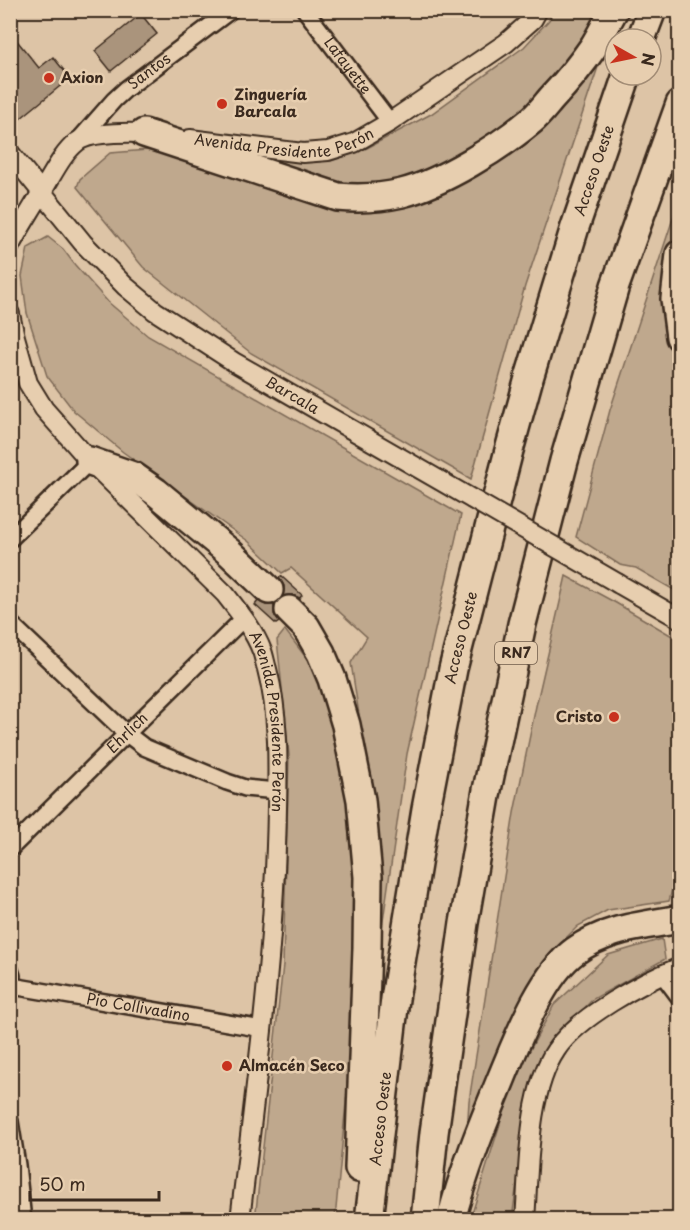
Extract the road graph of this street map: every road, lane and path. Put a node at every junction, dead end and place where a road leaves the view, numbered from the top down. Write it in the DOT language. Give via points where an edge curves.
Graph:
graph roads {
  1 [pos="231,10"];
  2 [pos="304,10"];
  3 [pos="538,10"];
  4 [pos="614,10"];
  5 [pos="652,10"];
  6 [pos="646,27"];
  7 [pos="623,87"];
  8 [pos="680,104"];
  9 [pos="390,122"];
  10 [pos="144,133"];
  11 [pos="78,141"];
  12 [pos="10,153"];
  13 [pos="42,191"];
  14 [pos="10,246"];
  15 [pos="680,254"];
  16 [pos="10,314"];
  17 [pos="680,337"];
  18 [pos="90,461"];
  19 [pos="10,539"];
  20 [pos="269,590"];
  21 [pos="289,610"];
  22 [pos="244,618"];
  23 [pos="680,619"];
  24 [pos="10,623"];
  25 [pos="127,734"];
  26 [pos="277,791"];
  27 [pos="10,849"];
  28 [pos="680,919"];
  29 [pos="680,967"];
  30 [pos="10,970"];
  31 [pos="662,974"];
  32 [pos="11,988"];
  33 [pos="680,998"];
  34 [pos="263,1029"];
  35 [pos="10,1121"];
  36 [pos="14,1169"];
  37 [pos="24,1220"];
  38 [pos="240,1220"];
  39 [pos="357,1220"];
  40 [pos="369,1220"];
  41 [pos="425,1220"];
  42 [pos="452,1220"];
  43 [pos="525,1220"];
  1 -- 11 [label="street, Santos" via="126,89"];
  2 -- 9 [label="street, Lafayette"];
  3 -- 9 [label="street, Avenida Presidente Perón" via="506,43"];
  4 -- 10 [label="highway" via="594,46 534,118 461,167 404,192 362,199 338,197"];
  5 -- 6 [label="highway"];
  7 -- 40 [label="highway, Acceso Oeste" via="529,378 453,669 395,999"];
  8 -- 41 [label="highway, RN7" via="615,285 522,624 464,923"];
  9 -- 10 [label="street, Avenida Presidente Perón" via="354,143 303,153"];
  10 -- 11 [label="street, Avenida Presidente Perón" via="95,135"];
  11 -- 13 [label="street" via="59,162"];
  12 -- 13 [label="street, Barcala"];
  13 -- 14 [label="street"];
  13 -- 23 [label="street, Barcala, bridge" via="83,243 155,311 234,362"];
  15 -- 17 [label="highway" via="675,299"];
  16 -- 18 [label="street, Avenida Presidente Perón" via="28,383 44,409"];
  18 -- 19 [label="street"];
  18 -- 20 [label="highway" via="133,476 156,492"];
  18 -- 22 [label="street, Avenida Presidente Perón" via="225,594"];
  21 -- 39 [label="highway" via="306,627 332,679 361,800 368,889"];
  22 -- 25 [label="street, Ehrlich"];
  22 -- 26 [label="street, Avenida Presidente Perón" via="262,651 272,687"];
  24 -- 25 [label="street"];
  25 -- 26 [label="street" via="144,747 227,782"];
  25 -- 27 [label="street, Ehrlich"];
  26 -- 34 [label="street, Avenida Presidente Perón" via="273,914"];
  28 -- 42 [label="highway" via="614,931 574,951 561,963 524,1025 476,1140"];
  29 -- 31 [label="street"];
  30 -- 32 [label="street"];
  31 -- 33 [label="street"];
  31 -- 43 [label="street" via="582,1023 556,1049 537,1094"];
  32 -- 34 [label="street, Pio Collivadino"];
  34 -- 38 [label="street, Avenida Presidente Perón"];
  35 -- 36 [label="street"];
  36 -- 37 [label="street"];
}
